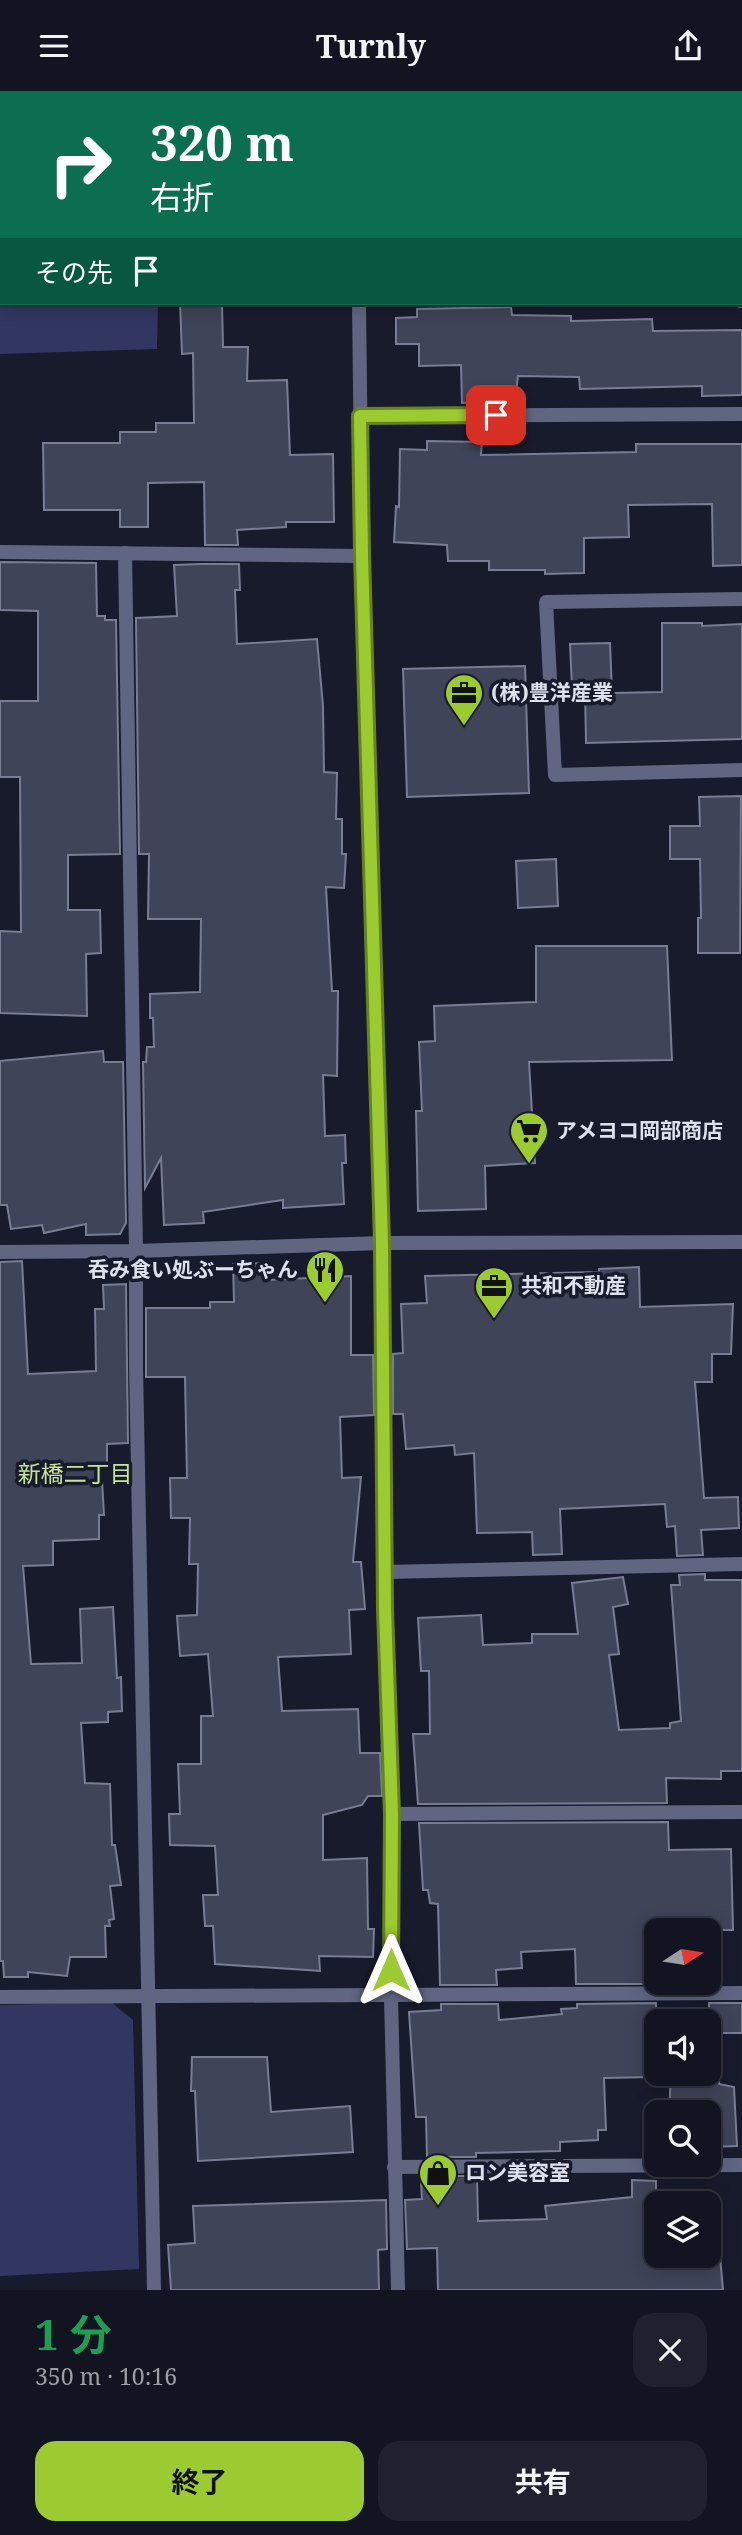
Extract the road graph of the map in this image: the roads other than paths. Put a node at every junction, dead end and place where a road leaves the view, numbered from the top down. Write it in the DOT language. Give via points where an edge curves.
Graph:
graph roads {
  1 [pos="359,305"];
  2 [pos="742,414"];
  3 [pos="360,416"];
  4 [pos="0,552"];
  5 [pos="125,553"];
  6 [pos="362,555"];
  7 [pos="742,599"];
  8 [pos="742,770"];
  9 [pos="742,1242"];
  10 [pos="382,1243"];
  11 [pos="136,1251"];
  12 [pos="0,1252"];
  13 [pos="742,1564"];
  14 [pos="385,1572"];
  15 [pos="742,1812"];
  16 [pos="392,1814"];
  17 [pos="742,1993"];
  18 [pos="150,1995"];
  19 [pos="391,1996"];
  20 [pos="0,1997"];
  21 [pos="742,2165"];
  22 [pos="394,2167"];
  23 [pos="154,2290"];
  24 [pos="398,2290"];
  1 -- 3 [label="street"];
  2 -- 3 [label="street"];
  3 -- 6 [label="street"];
  4 -- 5 [label="street"];
  5 -- 6 [label="street"];
  5 -- 11 [label="street"];
  6 -- 10 [label="street"];
  7 -- 8 [label="street" via="546,602 555,775"];
  9 -- 10 [label="street"];
  10 -- 11 [label="street"];
  10 -- 14 [label="street"];
  11 -- 12 [label="street"];
  11 -- 18 [label="street"];
  13 -- 14 [label="street"];
  14 -- 16 [label="street"];
  15 -- 16 [label="street"];
  16 -- 19 [label="street"];
  17 -- 19 [label="street"];
  18 -- 19 [label="street"];
  18 -- 20 [label="street"];
  18 -- 23 [label="street"];
  19 -- 22 [label="street"];
  21 -- 22 [label="street"];
  22 -- 24 [label="street"];
}
